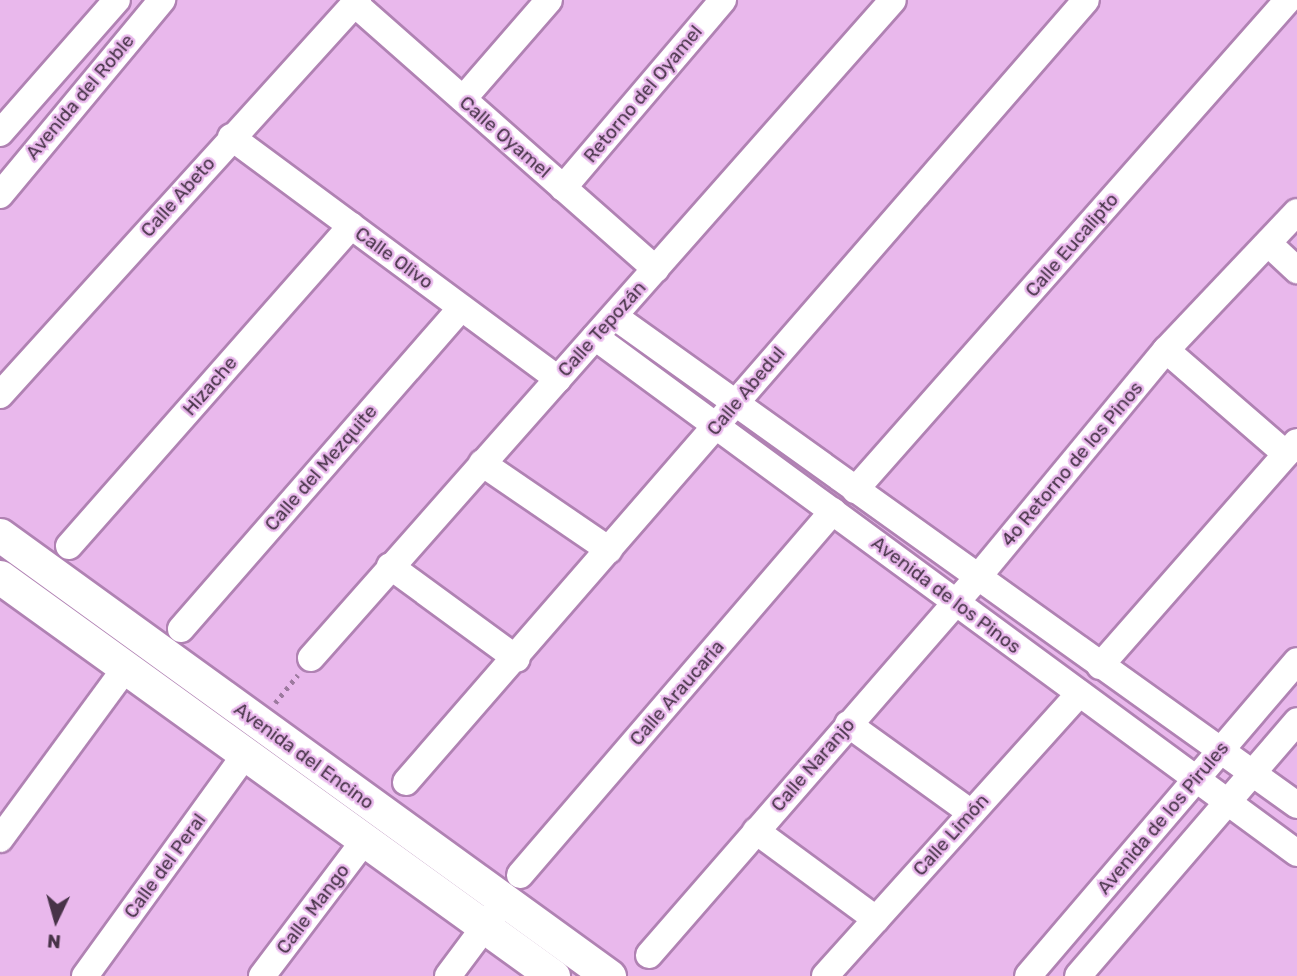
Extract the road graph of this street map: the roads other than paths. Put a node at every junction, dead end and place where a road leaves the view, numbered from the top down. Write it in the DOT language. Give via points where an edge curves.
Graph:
graph roads {
  1 [pos="117,0"];
  2 [pos="162,0"];
  3 [pos="550,0"];
  4 [pos="723,0"];
  5 [pos="893,0"];
  6 [pos="1086,0"];
  7 [pos="1288,0"];
  8 [pos="357,2"];
  9 [pos="463,99"];
  10 [pos="0,133"];
  11 [pos="231,137"];
  12 [pos="29,157"];
  13 [pos="563,188"];
  14 [pos="0,195"];
  15 [pos="1297,212"];
  16 [pos="351,226"];
  17 [pos="1268,243"];
  18 [pos="656,269"];
  19 [pos="1297,270"];
  20 [pos="461,308"];
  21 [pos="614,316"];
  22 [pos="595,337"];
  23 [pos="1166,350"];
  24 [pos="558,379"];
  25 [pos="0,396"];
  26 [pos="735,404"];
  27 [pos="715,428"];
  28 [pos="1291,448"];
  29 [pos="482,463"];
  30 [pos="855,490"];
  31 [pos="833,511"];
  32 [pos="0,535"];
  33 [pos="69,546"];
  34 [pos="609,550"];
  35 [pos="390,566"];
  36 [pos="978,577"];
  37 [pos="3,585"];
  38 [pos="958,601"];
  39 [pos="181,629"];
  40 [pos="311,658"];
  41 [pos="517,659"];
  42 [pos="1297,661"];
  43 [pos="1100,666"];
  44 [pos="124,670"];
  45 [pos="1078,695"];
  46 [pos="1297,721"];
  47 [pos="848,724"];
  48 [pos="1222,749"];
  49 [pos="244,756"];
  50 [pos="1253,773"];
  51 [pos="1196,779"];
  52 [pos="405,782"];
  53 [pos="1227,803"];
  54 [pos="1297,805"];
  55 [pos="970,812"];
  56 [pos="756,831"];
  57 [pos="0,839"];
  58 [pos="364,841"];
  59 [pos="1297,853"];
  60 [pos="512,888"];
  61 [pos="876,919"];
  62 [pos="485,927"];
  63 [pos="649,955"];
  64 [pos="86,976"];
  65 [pos="262,976"];
  66 [pos="448,976"];
  67 [pos="553,976"];
  68 [pos="609,976"];
  69 [pos="825,976"];
  70 [pos="1028,976"];
  71 [pos="1078,976"];
  1 -- 10 [label="street, Avenida del Roble"];
  2 -- 12 [label="street, Avenida del Roble"];
  3 -- 9 [label="street"];
  4 -- 13 [label="street, Retorno del Oyamel"];
  5 -- 18 [label="street, Calle Tepozán"];
  6 -- 26 [label="street, Calle Abedul"];
  7 -- 30 [label="street, Calle Eucalipto"];
  8 -- 9 [label="street, Calle Oyamel"];
  8 -- 11 [label="street, Calle Abeto"];
  9 -- 13 [label="street, Calle Oyamel"];
  10 -- 12 [label="street"];
  11 -- 16 [label="street, Calle Olivo"];
  11 -- 25 [label="street, Calle Abeto"];
  12 -- 14 [label="street, Avenida del Roble"];
  13 -- 18 [label="street, Calle Oyamel"];
  15 -- 17 [label="street, 4o Retorno de los Pinos"];
  16 -- 20 [label="street, Calle Olivo"];
  16 -- 33 [label="street, Hizache"];
  17 -- 19 [label="street"];
  17 -- 23 [label="street, 4o Retorno de los Pinos"];
  18 -- 21 [label="street, Calle Tepozán"];
  20 -- 24 [label="street, Calle Olivo"];
  20 -- 39 [label="street, Calle del Mezquite"];
  21 -- 22 [label="street, Calle Tepozán"];
  21 -- 26 [label="street, Avenida de los Pinos"];
  22 -- 24 [label="street, Calle Tepozán"];
  22 -- 27 [label="street, Avenida de los Pinos"];
  23 -- 28 [label="street"];
  23 -- 36 [label="street, 4o Retorno de los Pinos"];
  24 -- 29 [label="street, Calle Tepozán"];
  26 -- 27 [label="street, Calle Abedul"];
  26 -- 30 [label="street, Avenida de los Pinos"];
  27 -- 31 [label="street, Avenida de los Pinos"];
  27 -- 34 [label="street, Calle Abedul"];
  28 -- 43 [label="street"];
  29 -- 34 [label="street"];
  29 -- 35 [label="street, Calle Tepozán"];
  30 -- 36 [label="street, Avenida de los Pinos"];
  31 -- 38 [label="street, Avenida de los Pinos"];
  31 -- 60 [label="street, Calle Araucaria"];
  32 -- 60 [label="street, Avenida del Encino" via="259,723"];
  34 -- 41 [label="street, Calle Abedul"];
  35 -- 40 [label="street, Calle Tepozán"];
  35 -- 41 [label="street"];
  36 -- 38 [label="street, Calle Naranjo"];
  36 -- 43 [label="street, Avenida de los Pinos"];
  37 -- 44 [label="street, Avenida del Encino"];
  38 -- 45 [label="street, Avenida de los Pinos"];
  38 -- 47 [label="street, Calle Naranjo"];
  41 -- 52 [label="street, Calle Abedul"];
  42 -- 48 [label="street, Avenida de los Pirules"];
  43 -- 48 [label="street, Avenida de los Pinos"];
  44 -- 49 [label="street, Avenida del Encino"];
  44 -- 57 [label="street"];
  45 -- 51 [label="street, Avenida de los Pinos"];
  45 -- 55 [label="street, Calle Limón"];
  46 -- 50 [label="street, Avenida de los Pirules"];
  47 -- 55 [label="street"];
  47 -- 56 [label="street, Calle Naranjo"];
  48 -- 50 [label="street, Avenida de los Pinos"];
  48 -- 51 [label="street, Avenida de los Pirules"];
  49 -- 58 [label="street, Avenida del Encino"];
  49 -- 64 [label="street, Calle del Peral"];
  50 -- 53 [label="street, Avenida de los Pirules"];
  50 -- 54 [label="street, Avenida de los Pinos"];
  51 -- 53 [label="street, Avenida de los Pinos"];
  51 -- 70 [label="street, Avenida de los Pirules"];
  53 -- 59 [label="street, Avenida de los Pinos"];
  53 -- 71 [label="street, Avenida de los Pirules"];
  55 -- 61 [label="street, Calle Limón"];
  56 -- 61 [label="street"];
  56 -- 63 [label="street, Calle Naranjo"];
  58 -- 62 [label="street, Avenida del Encino"];
  58 -- 65 [label="street, Calle Mango"];
  60 -- 62 [label="street, Calle Araucaria"];
  60 -- 68 [label="street, Avenida del Encino"];
  61 -- 69 [label="street, Calle Limón"];
  62 -- 66 [label="street, Calle Araucaria"];
  62 -- 67 [label="street, Avenida del Encino"];
}
